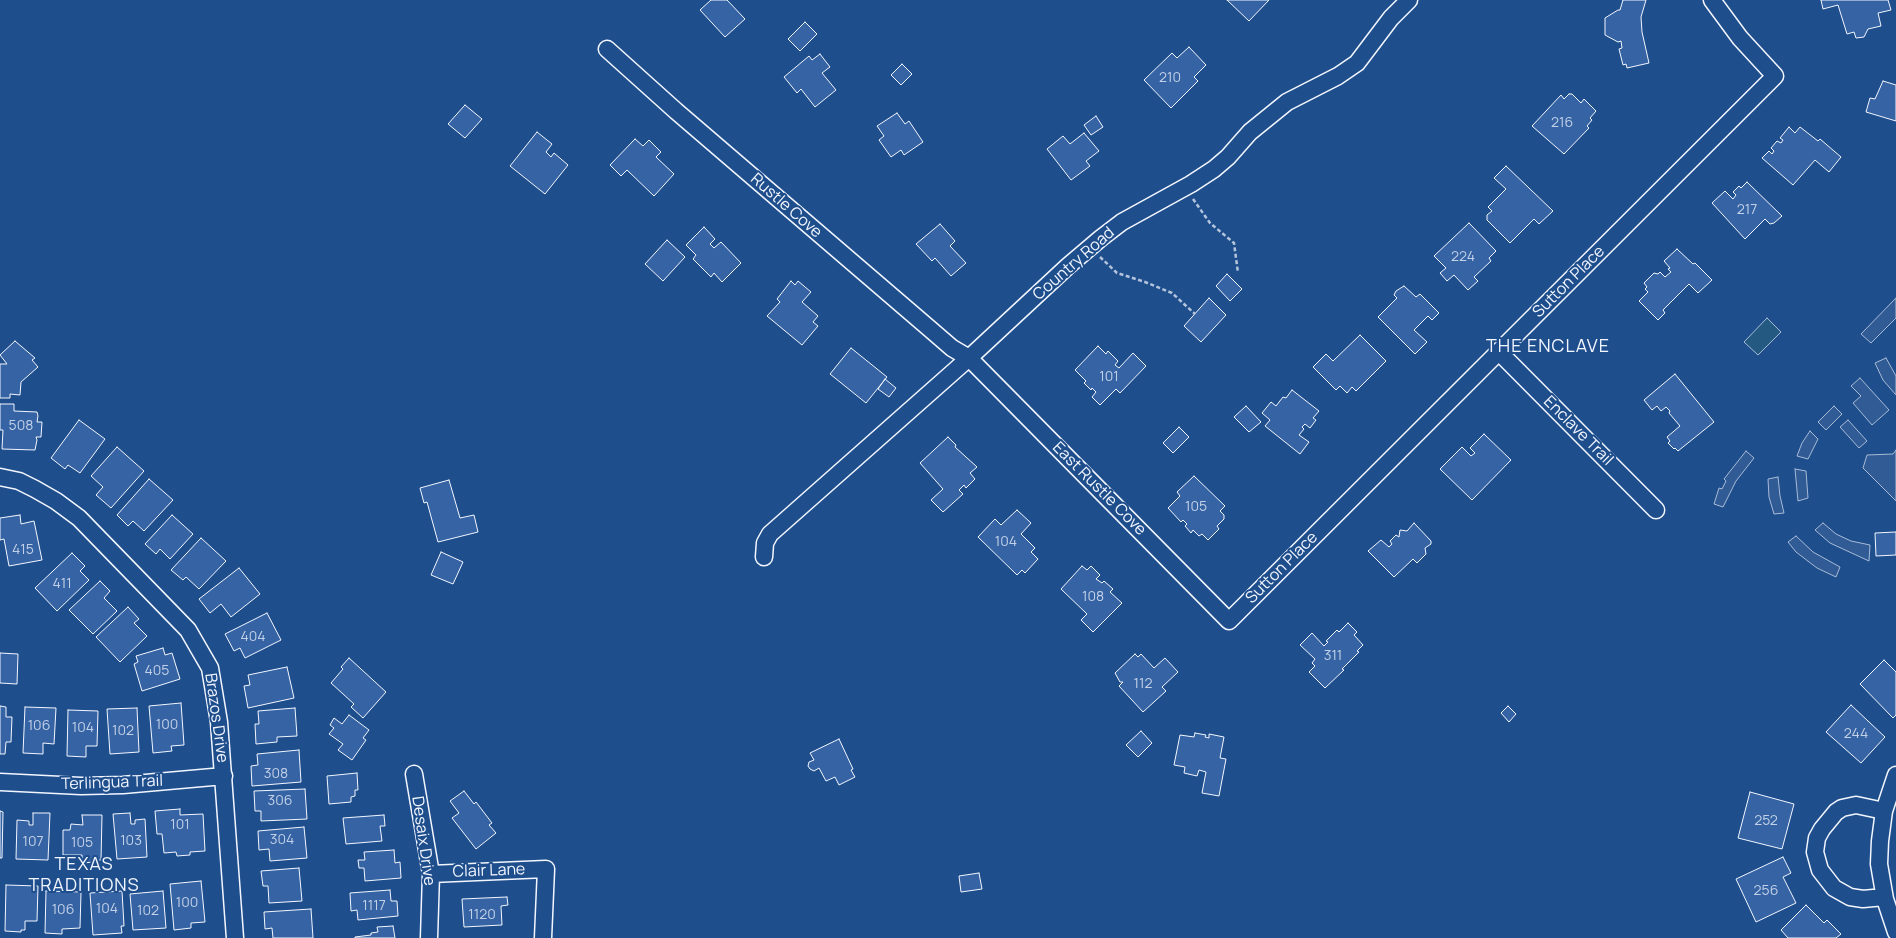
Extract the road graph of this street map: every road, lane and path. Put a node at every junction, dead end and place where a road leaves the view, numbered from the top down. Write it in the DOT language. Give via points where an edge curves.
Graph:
graph roads {
  1 [pos="1409,0"];
  2 [pos="1712,0"];
  3 [pos="607,49"];
  4 [pos="1186,187"];
  5 [pos="1090,247"];
  6 [pos="1238,273"];
  7 [pos="1195,314"];
  8 [pos="1499,352"];
  9 [pos="969,358"];
  10 [pos="0,477"];
  11 [pos="1656,510"];
  12 [pos="764,557"];
  13 [pos="1229,621"];
  14 [pos="414,774"];
  15 [pos="1896,775"];
  16 [pos="224,776"];
  17 [pos="0,782"];
  18 [pos="1884,810"];
  19 [pos="431,874"];
  20 [pos="1884,897"];
  21 [pos="1896,932"];
  22 [pos="235,938"];
  23 [pos="428,938"];
  24 [pos="543,938"];
  1 -- 4 [label="street, Country Road" via="1357,63 1287,102 1250,132 1228,157"];
  2 -- 8 [label="street, Sutton Place" via="1740,38 1775,76"];
  3 -- 9 [label="street, Rustle Cove" via="944,341"];
  4 -- 5 [label="street, Country Road" via="1122,222"];
  4 -- 6 [label="path" via="1210,223 1234,243"];
  5 -- 7 [label="path" via="1117,273 1172,293"];
  5 -- 9 [label="street, Country Road"];
  8 -- 11 [label="street, Enclave Trail"];
  8 -- 13 [label="street, Sutton Place"];
  9 -- 12 [label="street, Country Road" via="770,534 765,543"];
  9 -- 13 [label="street, East Rustle Cove"];
  10 -- 16 [label="street, Brazos Drive" via="36,489 79,518 188,630 210,668"];
  14 -- 19 [label="street, Desaix Drive"];
  15 -- 18 [label="street"];
  16 -- 17 [label="street, Terlingua Trail" via="90,786"];
  16 -- 22 [label="street, Brazos Drive"];
  18 -- 20 [label="street" via="1879,864"];
  18 -- 20 [label="street" via="1856,805 1842,808 1822,829 1815,852 1820,870 1834,888 1850,897"];
  19 -- 23 [label="street, Desaix Drive"];
  19 -- 24 [label="street, Clair Lane" via="546,869"];
  20 -- 21 [label="street"];
}
